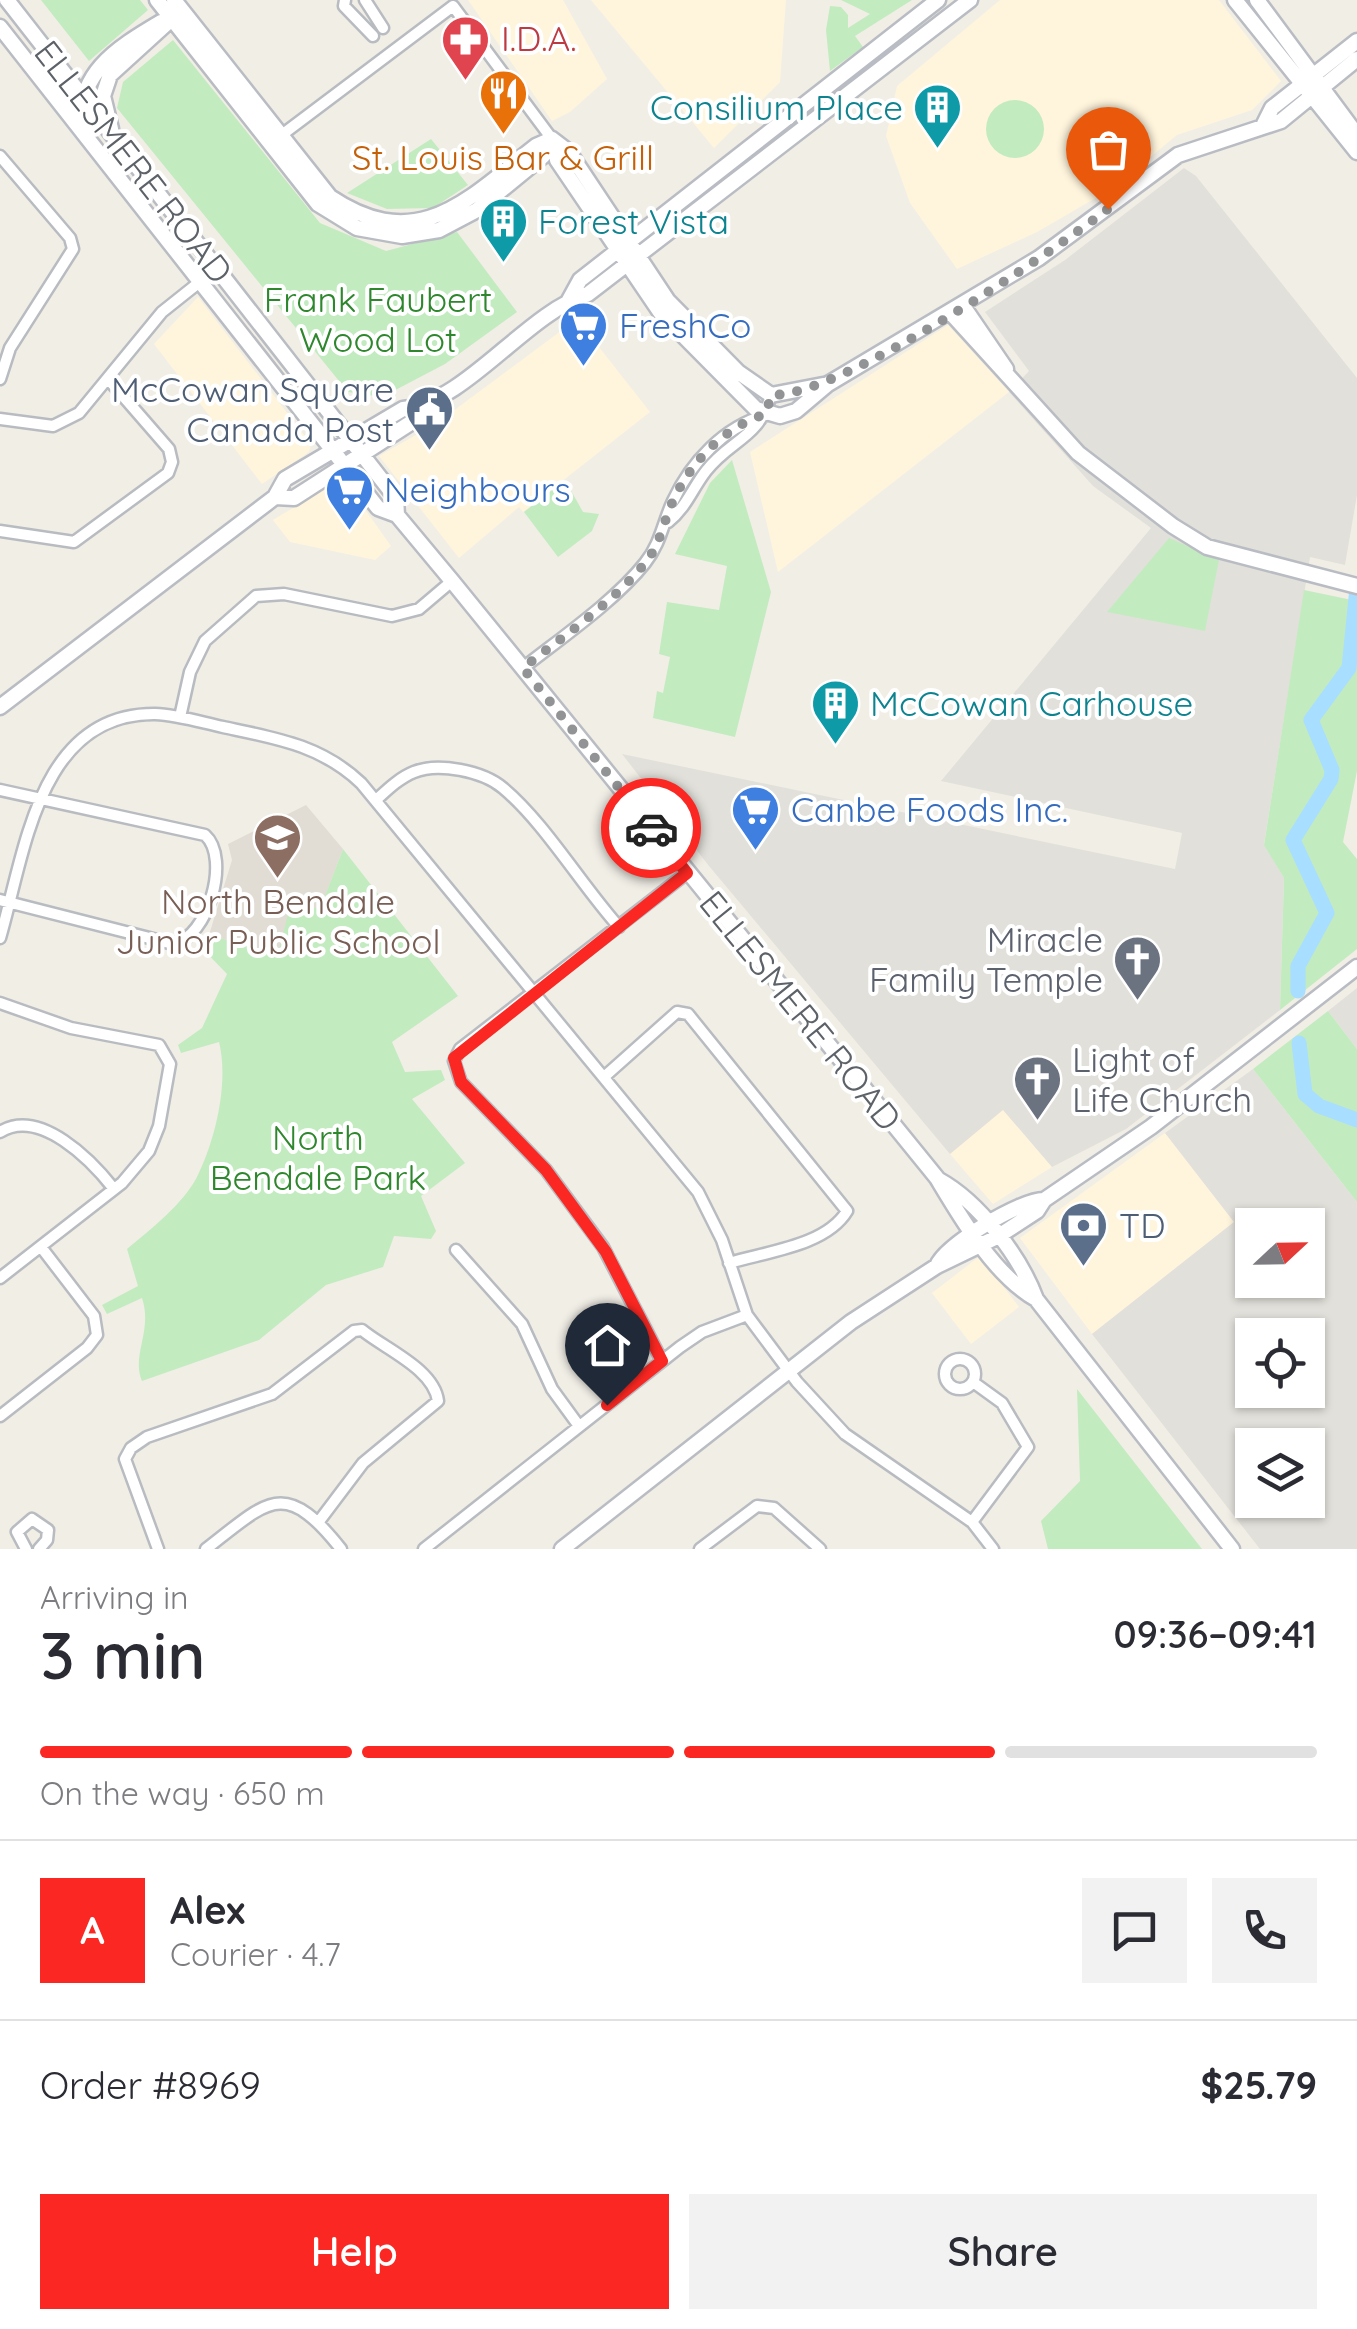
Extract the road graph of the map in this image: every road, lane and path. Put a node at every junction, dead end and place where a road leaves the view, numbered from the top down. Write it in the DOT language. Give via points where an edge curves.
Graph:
graph roads {
  1 [pos="7,0"];
  2 [pos="157,0"];
  3 [pos="345,0"];
  4 [pos="365,0"];
  5 [pos="938,0"];
  6 [pos="970,0"];
  7 [pos="1235,0"];
  8 [pos="1257,0"];
  9 [pos="175,9"];
  10 [pos="0,27"];
  11 [pos="1357,40"];
  12 [pos="1357,59"];
  13 [pos="1314,74"];
  14 [pos="1301,86"];
  15 [pos="1324,87"];
  16 [pos="83,98"];
  17 [pos="1312,99"];
  18 [pos="1264,124"];
  19 [pos="1357,134"];
  20 [pos="86,136"];
  21 [pos="114,138"];
  22 [pos="276,140"];
  23 [pos="552,140"];
  24 [pos="1357,152"];
  25 [pos="0,156"];
  26 [pos="623,247"];
  27 [pos="632,262"];
  28 [pos="216,269"];
  29 [pos="200,280"];
  30 [pos="569,300"];
  31 [pos="957,309"];
  32 [pos="728,371"];
  33 [pos="0,380"];
  34 [pos="109,380"];
  35 [pos="828,384"];
  36 [pos="771,395"];
  37 [pos="418,407"];
  38 [pos="766,414"];
  39 [pos="0,419"];
  40 [pos="349,439"];
  41 [pos="332,449"];
  42 [pos="361,452"];
  43 [pos="343,463"];
  44 [pos="275,497"];
  45 [pos="396,515"];
  46 [pos="0,531"];
  47 [pos="452,581"];
  48 [pos="1352,584"];
  49 [pos="523,668"];
  50 [pos="0,706"];
  51 [pos="180,717"];
  52 [pos="0,790"];
  53 [pos="376,800"];
  54 [pos="40,801"];
  55 [pos="687,873"];
  56 [pos="5,901"];
  57 [pos="619,927"];
  58 [pos="0,938"];
  59 [pos="1357,967"];
  60 [pos="532,994"];
  61 [pos="0,1003"];
  62 [pos="604,1077"];
  63 [pos="0,1132"];
  64 [pos="114,1188"];
  65 [pos="986,1235"];
  66 [pos="41,1247"];
  67 [pos="456,1250"];
  68 [pos="729,1262"];
  69 [pos="0,1278"];
  70 [pos="747,1315"];
  71 [pos="662,1361"];
  72 [pos="788,1371"];
  73 [pos="973,1382"];
  74 [pos="0,1416"];
  75 [pos="579,1426"];
  76 [pos="320,1520"];
  77 [pos="972,1522"];
  78 [pos="26,1549"];
  79 [pos="39,1549"];
  80 [pos="158,1549"];
  81 [pos="206,1549"];
  82 [pos="341,1549"];
  83 [pos="424,1549"];
  84 [pos="562,1549"];
  85 [pos="700,1549"];
  86 [pos="820,1549"];
  87 [pos="993,1549"];
  88 [pos="1232,1549"];
  1 -- 16 [label="main road, ELLESMERE ROAD"];
  2 -- 9 [label="main road"];
  3 -- 4 [label="street" via="344,6 378,32"];
  5 -- 26 [label="main road"];
  6 -- 27 [label="main road"];
  7 -- 14 [label="main road"];
  8 -- 13 [label="main road"];
  9 -- 16 [label="main road" via="95,70"];
  9 -- 21 [label="main road" via="110,74 103,96"];
  9 -- 22 [label="main road"];
  10 -- 20 [label="main road, ELLESMERE ROAD"];
  11 -- 13 [label="main road"];
  12 -- 15 [label="main road"];
  13 -- 14 [label="main road"];
  13 -- 15 [label="main road"];
  14 -- 17 [label="main road"];
  14 -- 18 [label="main road" via="1272,108"];
  15 -- 17 [label="main road"];
  15 -- 19 [label="main road"];
  16 -- 20 [label="main road"];
  16 -- 21 [label="main road, ELLESMERE ROAD"];
  17 -- 18 [label="main road" via="1281,122"];
  17 -- 24 [label="main road"];
  18 -- 31 [label="main road" via="1178,155 1072,236"];
  20 -- 29 [label="main road, ELLESMERE ROAD"];
  21 -- 28 [label="main road, ELLESMERE ROAD"];
  22 -- 23 [label="main road" via="330,197 360,217 389,224 436,219"];
  22 -- 23 [label="street" via="453,6"];
  23 -- 26 [label="main road" via="557,160"];
  25 -- 33 [label="street" via="73,249 10,348"];
  26 -- 27 [label="main road"];
  26 -- 30 [label="main road" via="580,280"];
  27 -- 30 [label="main road"];
  27 -- 32 [label="main road"];
  28 -- 29 [label="street"];
  28 -- 40 [label="main road, ELLESMERE ROAD"];
  29 -- 34 [label="street" via="162,312"];
  29 -- 41 [label="main road, ELLESMERE ROAD"];
  30 -- 37 [label="main road"];
  31 -- 35 [label="main road"];
  31 -- 48 [label="main road" via="1100,473 1207,547"];
  32 -- 36 [label="main road"];
  32 -- 38 [label="main road"];
  34 -- 39 [label="street" via="63,422 32,426"];
  34 -- 46 [label="street" via="169,449 168,473 74,542"];
  35 -- 36 [label="main road"];
  35 -- 38 [label="main road" via="796,412"];
  36 -- 38 [label="street"];
  37 -- 40 [label="main road"];
  37 -- 42 [label="main road" via="412,422"];
  38 -- 49 [label="street" via="706,470 644,565"];
  40 -- 41 [label="main road"];
  40 -- 42 [label="main road, ELLESMERE ROAD"];
  41 -- 43 [label="main road, ELLESMERE ROAD"];
  41 -- 44 [label="main road" via="285,479"];
  42 -- 43 [label="main road"];
  42 -- 45 [label="main road, ELLESMERE ROAD" via="396,498"];
  43 -- 44 [label="main road" via="294,498"];
  43 -- 45 [label="main road, ELLESMERE ROAD" via="378,508"];
  44 -- 50 [label="main road"];
  45 -- 47 [label="main road, ELLESMERE ROAD"];
  47 -- 49 [label="main road, ELLESMERE ROAD"];
  47 -- 51 [label="street" via="419,609 392,616 284,594 256,596 205,641"];
  49 -- 55 [label="main road, ELLESMERE ROAD"];
  51 -- 53 [label="street" via="304,745 340,764"];
  51 -- 54 [label="street" via="142,715 90,734 55,766"];
  52 -- 54 [label="street"];
  53 -- 57 [label="street" via="424,769 492,780"];
  53 -- 60 [label="street"];
  54 -- 56 [label="street"];
  54 -- 56 [label="street" via="204,835 219,862 200,927 189,940 173,944"];
  55 -- 57 [label="street"];
  55 -- 65 [label="main road, ELLESMERE ROAD" via="939,1180 960,1192"];
  56 -- 58 [label="street"];
  57 -- 60 [label="street"];
  59 -- 65 [label="main road" via="1037,1211"];
  60 -- 62 [label="street"];
  60 -- 71 [label="street" via="460,1049 457,1074 546,1170 592,1232"];
  61 -- 64 [label="street" via="71,1028 159,1045 168,1054 155,1138"];
  62 -- 68 [label="street" via="698,1192"];
  62 -- 68 [label="street" via="671,1015 688,1014 847,1211 820,1235"];
  63 -- 64 [label="street" via="24,1126 78,1146"];
  64 -- 66 [label="street"];
  65 -- 72 [label="main road" via="941,1255 937,1266"];
  65 -- 88 [label="main road, ELLESMERE ROAD" via="1029,1281 1036,1299"];
  66 -- 69 [label="street"];
  66 -- 74 [label="street" via="94,1316 97,1335"];
  67 -- 75 [label="street" via="522,1324 552,1389"];
  68 -- 70 [label="street"];
  70 -- 71 [label="street" via="702,1332"];
  70 -- 72 [label="street"];
  71 -- 75 [label="street"];
  72 -- 77 [label="street" via="846,1434"];
  72 -- 84 [label="main road"];
  73 -- 77 [label="street" via="1002,1403 1028,1447"];
  75 -- 83 [label="street"];
  76 -- 80 [label="street" via="363,1463 438,1401 424,1376 362,1330 272,1394 131,1448 125,1459"];
  76 -- 81 [label="street" via="301,1508 268,1505"];
  76 -- 82 [label="street"];
  77 -- 87 [label="street"];
  78 -- 79 [label="street" via="18,1532 32,1519 48,1530"];
  85 -- 86 [label="street" via="756,1506 774,1508"];
}
